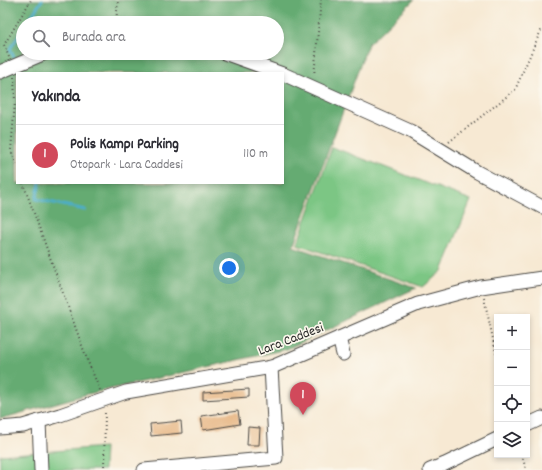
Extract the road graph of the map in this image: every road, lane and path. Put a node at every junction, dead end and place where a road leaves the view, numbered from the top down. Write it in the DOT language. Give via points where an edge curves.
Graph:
graph roads {
  1 [pos="31,0"];
  2 [pos="118,0"];
  3 [pos="321,0"];
  4 [pos="21,16"];
  5 [pos="117,16"];
  6 [pos="16,25"];
  7 [pos="542,28"];
  8 [pos="31,60"];
  9 [pos="245,60"];
  10 [pos="14,68"];
  11 [pos="0,72"];
  12 [pos="278,72"];
  13 [pos="284,74"];
  14 [pos="313,88"];
  15 [pos="441,149"];
  16 [pos="16,163"];
  17 [pos="23,184"];
  18 [pos="542,207"];
  19 [pos="542,278"];
  20 [pos="482,287"];
  21 [pos="339,338"];
  22 [pos="496,350"];
  23 [pos="343,354"];
  24 [pos="271,367"];
  25 [pos="104,399"];
  26 [pos="542,418"];
  27 [pos="39,421"];
  28 [pos="530,424"];
  29 [pos="0,428"];
  30 [pos="494,440"];
  31 [pos="523,458"];
  32 [pos="41,470"];
  33 [pos="104,470"];
  34 [pos="144,470"];
  35 [pos="430,470"];
  36 [pos="526,470"];
  1 -- 4 [label="path"];
  2 -- 5 [label="path"];
  3 -- 14 [label="path"];
  6 -- 10 [label="path" via="4,45"];
  7 -- 15 [label="path" via="515,90"];
  8 -- 10 [label="street"];
  9 -- 12 [label="street"];
  10 -- 11 [label="street"];
  10 -- 16 [label="path" via="15,102 11,150"];
  13 -- 14 [label="street"];
  14 -- 15 [label="street" via="410,131"];
  15 -- 18 [label="street" via="477,172"];
  17 -- 25 [label="path"];
  19 -- 20 [label="street, Lara Caddesi"];
  20 -- 21 [label="street, Lara Caddesi" via="418,304"];
  20 -- 22 [label="path"];
  21 -- 23 [label="street"];
  21 -- 24 [label="street, Lara Caddesi" via="292,363"];
  24 -- 25 [label="street, Lara Caddesi" via="126,392"];
  24 -- 34 [label="street" via="276,458"];
  25 -- 27 [label="street, Lara Caddesi"];
  25 -- 33 [label="path"];
  26 -- 28 [label="street"];
  27 -- 29 [label="street, Lara Caddesi"];
  27 -- 32 [label="street"];
  30 -- 35 [label="street"];
  31 -- 36 [label="path"];
}
